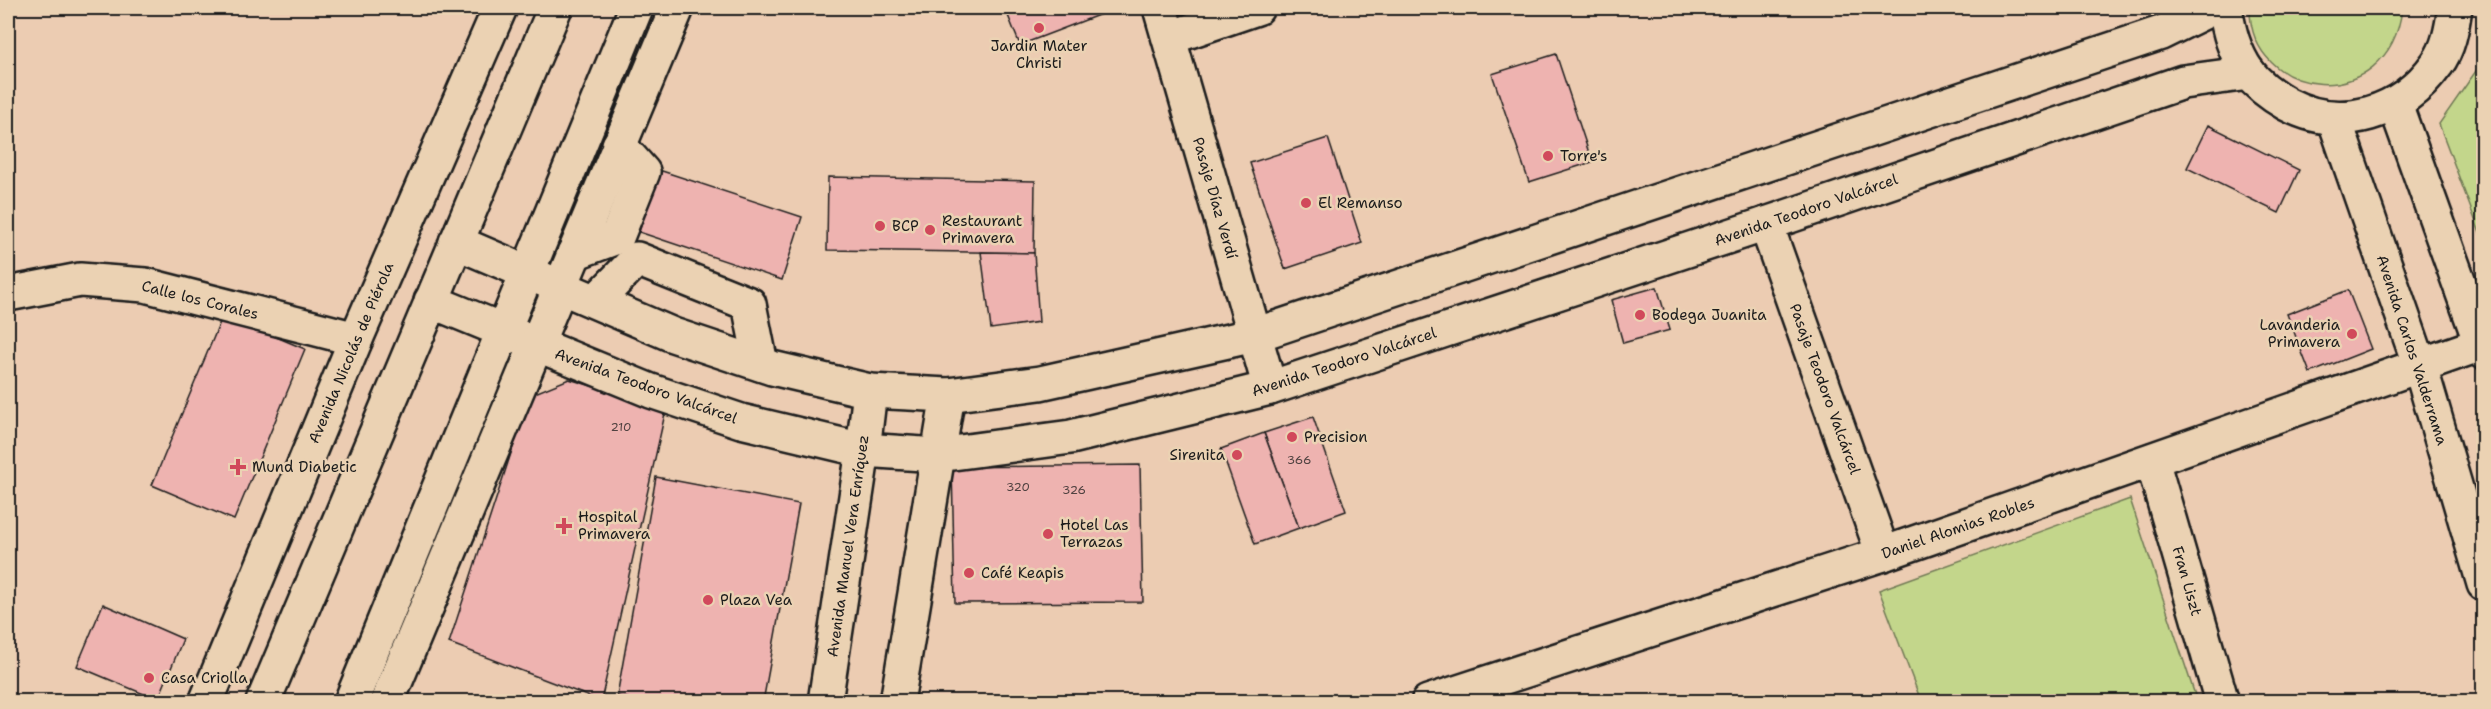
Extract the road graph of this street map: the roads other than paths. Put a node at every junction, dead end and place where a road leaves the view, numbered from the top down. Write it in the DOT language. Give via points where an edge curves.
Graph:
graph roads {
  1 [pos="500,8"];
  2 [pos="555,8"];
  3 [pos="636,8"];
  4 [pos="677,8"];
  5 [pos="1160,8"];
  6 [pos="1257,8"];
  7 [pos="2212,8"];
  8 [pos="2225,8"];
  9 [pos="2455,8"];
  10 [pos="1169,38"];
  11 [pos="2249,73"];
  12 [pos="2394,105"];
  13 [pos="2334,118"];
  14 [pos="619,146"];
  15 [pos="1766,224"];
  16 [pos="456,243"];
  17 [pos="627,248"];
  18 [pos="574,254"];
  19 [pos="526,272"];
  20 [pos="561,286"];
  21 [pos="8,294"];
  22 [pos="431,301"];
  23 [pos="596,301"];
  24 [pos="502,332"];
  25 [pos="1255,335"];
  26 [pos="356,339"];
  27 [pos="536,345"];
  28 [pos="2483,347"];
  29 [pos="761,364"];
  30 [pos="2420,366"];
  31 [pos="1270,388"];
  32 [pos="870,391"];
  33 [pos="948,395"];
  34 [pos="863,450"];
  35 [pos="938,455"];
  36 [pos="2152,459"];
  37 [pos="1883,554"];
  38 [pos="2484,584"];
  39 [pos="206,702"];
  40 [pos="264,702"];
  41 [pos="351,702"];
  42 [pos="387,702"];
  43 [pos="825,702"];
  44 [pos="897,702"];
  45 [pos="1428,702"];
  46 [pos="2222,702"];
  1 -- 26 [label="main road, Avenida Nicolás de Piérola"];
  2 -- 16 [label="main road"];
  3 -- 19 [label="main road"];
  4 -- 14 [label="main road"];
  5 -- 10 [label="main road, Pasaje Díaz Verdí"];
  6 -- 10 [label="main road"];
  7 -- 25 [label="main road" via="2161,33"];
  8 -- 11 [label="main road" via="2231,39"];
  9 -- 12 [label="main road" via="2451,34 2439,62 2419,86"];
  10 -- 25 [label="main road, Pasaje Díaz Verdí"];
  11 -- 13 [label="main road" via="2272,95 2301,111"];
  11 -- 15 [label="main road, Avenida Teodoro Valcárcel" via="2182,82"];
  12 -- 13 [label="main road" via="2365,115"];
  12 -- 28 [label="main road"];
  13 -- 30 [label="main road, Avenida Carlos Valderrama"];
  14 -- 17 [label="main road" via="643,172"];
  14 -- 18 [label="main road"];
  15 -- 31 [label="main road, Avenida Teodoro Valcárcel"];
  15 -- 37 [label="main road, Pasaje Teodoro Valcárcel"];
  16 -- 19 [label="main road"];
  16 -- 22 [label="main road"];
  17 -- 18 [label="main road"];
  17 -- 23 [label="main road"];
  17 -- 29 [label="main road" via="749,304"];
  18 -- 20 [label="main road"];
  19 -- 20 [label="main road"];
  19 -- 24 [label="main road"];
  20 -- 23 [label="main road"];
  20 -- 27 [label="main road"];
  21 -- 26 [label="main road, Calle los Corales" via="80,280 145,285"];
  22 -- 24 [label="main road, Avenida Teodoro Valcárcel"];
  22 -- 40 [label="main road"];
  23 -- 29 [label="main road" via="673,335"];
  24 -- 27 [label="main road, Avenida Teodoro Valcárcel"];
  24 -- 41 [label="main road"];
  25 -- 31 [label="main road, Pasaje Díaz Verdí"];
  25 -- 33 [label="main road" via="1040,383"];
  26 -- 39 [label="main road, Avenida Nicolás de Piérola"];
  27 -- 34 [label="main road, Avenida Teodoro Valcárcel" via="651,391 741,421"];
  27 -- 42 [label="main road"];
  28 -- 30 [label="main road, Daniel Alomias Robles"];
  29 -- 32 [label="main road"];
  30 -- 36 [label="main road, Daniel Alomias Robles"];
  30 -- 38 [label="main road, Avenida Carlos Valderrama"];
  31 -- 35 [label="main road, Avenida Teodoro Valcárcel" via="1071,437"];
  32 -- 33 [label="main road"];
  32 -- 34 [label="main road, Avenida Manuel Vera Enríquez"];
  33 -- 35 [label="main road"];
  34 -- 35 [label="main road, Avenida Teodoro Valcárcel"];
  34 -- 43 [label="main road, Avenida Manuel Vera Enríquez"];
  35 -- 44 [label="main road"];
  36 -- 37 [label="main road, Daniel Alomias Robles"];
  36 -- 46 [label="main road, Fran Liszt"];
  37 -- 45 [label="main road, Daniel Alomias Robles"];
}
